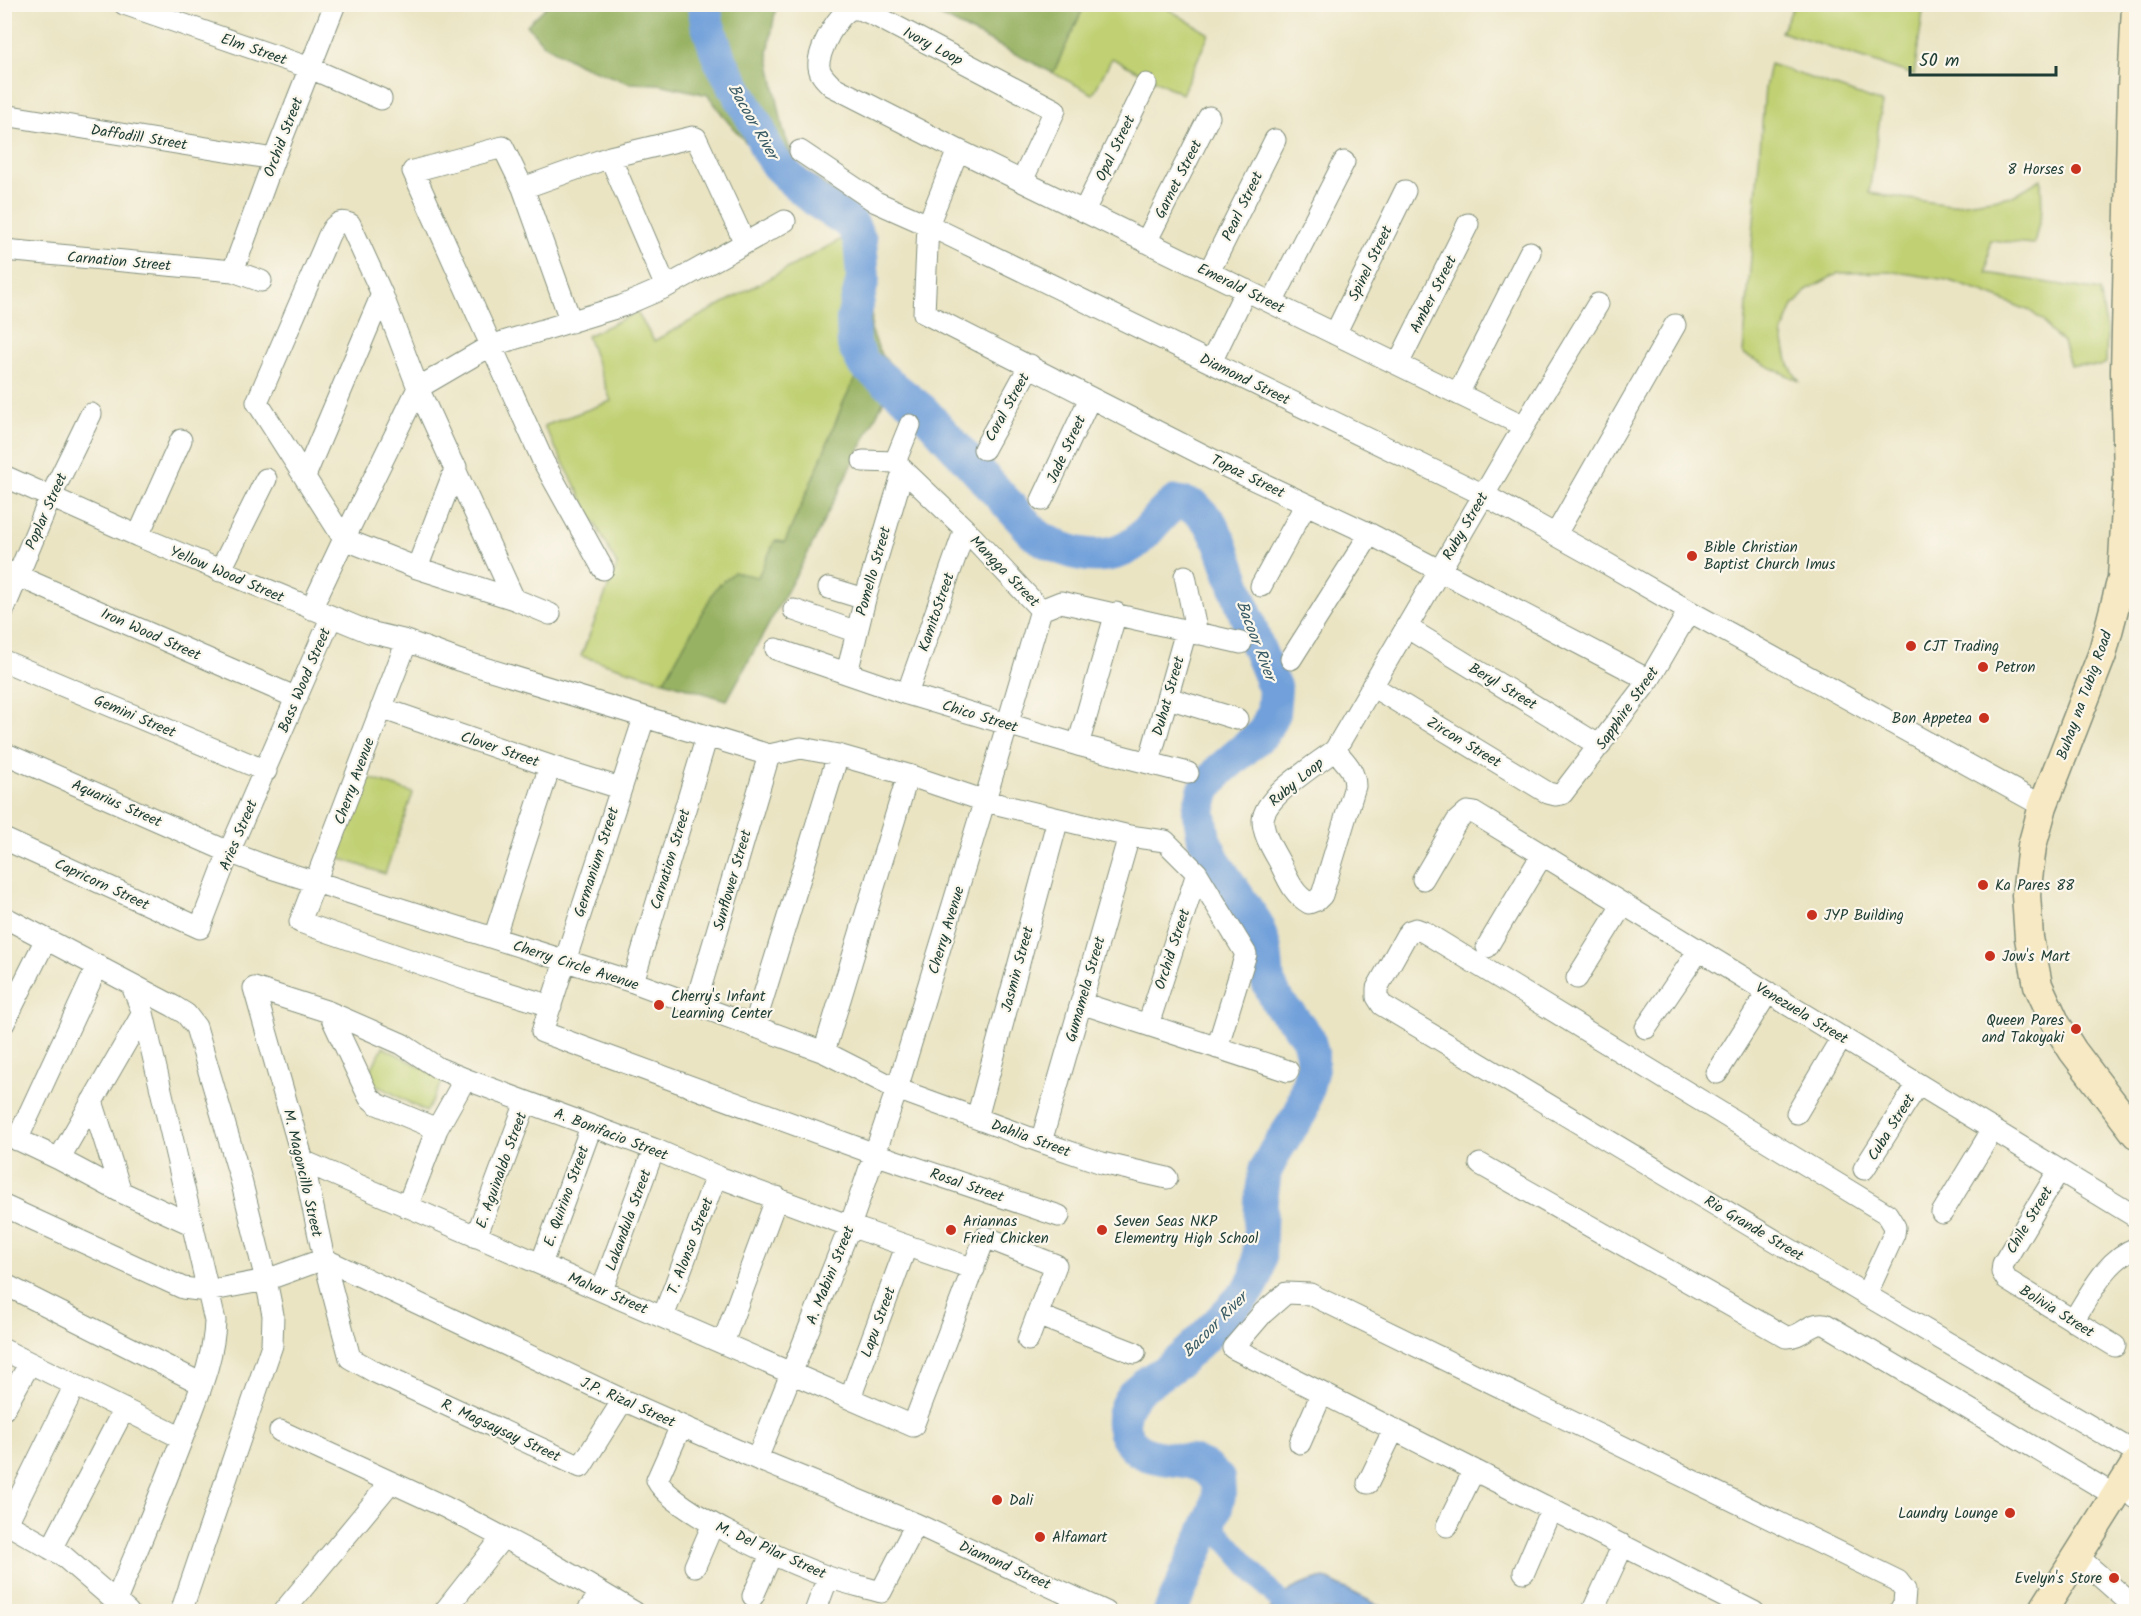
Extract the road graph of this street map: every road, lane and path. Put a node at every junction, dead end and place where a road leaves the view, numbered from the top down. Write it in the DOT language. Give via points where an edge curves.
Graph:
graph roads {
  1 [pos="124,4"];
  2 [pos="335,4"];
  3 [pos="2136,19"];
  4 [pos="310,68"];
  5 [pos="1146,84"];
  6 [pos="2134,88"];
  7 [pos="381,99"];
  8 [pos="4,116"];
  9 [pos="1209,117"];
  10 [pos="1275,140"];
  11 [pos="958,150"];
  12 [pos="800,151"];
  13 [pos="610,157"];
  14 [pos="274,159"];
  15 [pos="1344,162"];
  16 [pos="1022,181"];
  17 [pos="523,188"];
  18 [pos="1405,191"];
  19 [pos="1084,211"];
  20 [pos="785,221"];
  21 [pos="1468,224"];
  22 [pos="928,225"];
  23 [pos="1146,242"];
  24 [pos="745,243"];
  25 [pos="4,250"];
  26 [pos="1530,252"];
  27 [pos="232,271"];
  28 [pos="1209,272"];
  29 [pos="261,281"];
  30 [pos="666,286"];
  31 [pos="1246,291"];
  32 [pos="382,294"];
  33 [pos="1272,303"];
  34 [pos="1598,304"];
  35 [pos="570,322"];
  36 [pos="1676,325"];
  37 [pos="1335,334"];
  38 [pos="490,346"];
  39 [pos="1211,362"];
  40 [pos="1398,364"];
  41 [pos="1030,365"];
  42 [pos="418,388"];
  43 [pos="1458,394"];
  44 [pos="1090,398"];
  45 [pos="91,414"];
  46 [pos="910,425"];
  47 [pos="1524,426"];
  48 [pos="182,440"];
  49 [pos="984,449"];
  50 [pos="863,461"];
  51 [pos="899,466"];
  52 [pos="456,467"];
  53 [pos="2132,473"];
  54 [pos="4,476"];
  55 [pos="305,476"];
  56 [pos="266,479"];
  57 [pos="1484,495"];
  58 [pos="51,496"];
  59 [pos="1042,500"];
  60 [pos="1306,504"];
  61 [pos="965,529"];
  62 [pos="1370,534"];
  63 [pos="1556,534"];
  64 [pos="138,536"];
  65 [pos="344,539"];
  66 [pos="417,568"];
  67 [pos="603,568"];
  68 [pos="1440,570"];
  69 [pos="220,571"];
  70 [pos="11,573"];
  71 [pos="1185,576"];
  72 [pos="1261,586"];
  73 [pos="829,588"];
  74 [pos="514,599"];
  75 [pos="865,599"];
  76 [pos="4,609"];
  77 [pos="311,609"];
  78 [pos="794,610"];
  79 [pos="1041,610"];
  80 [pos="1689,611"];
  81 [pos="1116,613"];
  82 [pos="550,614"];
  83 [pos="331,618"];
  84 [pos="1406,627"];
  85 [pos="857,632"];
  86 [pos="1192,632"];
  87 [pos="407,641"];
  88 [pos="1241,643"];
  89 [pos="777,649"];
  90 [pos="1291,660"];
  91 [pos="4,662"];
  92 [pos="847,673"];
  93 [pos="1649,680"];
  94 [pos="1372,686"];
  95 [pos="907,694"];
  96 [pos="297,698"];
  97 [pos="1168,698"];
  98 [pos="381,708"];
  99 [pos="644,718"];
  100 [pos="1237,718"];
  101 [pos="1007,724"];
  102 [pos="707,736"];
  103 [pos="277,743"];
  104 [pos="1078,746"];
  105 [pos="1600,746"];
  106 [pos="1335,750"];
  107 [pos="4,753"];
  108 [pos="769,755"];
  109 [pos="838,755"];
  110 [pos="1149,762"];
  111 [pos="550,766"];
  112 [pos="266,771"];
  113 [pos="1188,773"];
  114 [pos="908,775"];
  115 [pos="620,788"];
  116 [pos="1556,795"];
  117 [pos="985,801"];
  118 [pos="2043,806"];
  119 [pos="1058,819"];
  120 [pos="1129,836"];
  121 [pos="4,839"];
  122 [pos="229,852"];
  123 [pos="1542,855"];
  124 [pos="1197,873"];
  125 [pos="1423,879"];
  126 [pos="316,883"];
  127 [pos="1623,904"];
  128 [pos="4,917"];
  129 [pos="200,928"];
  130 [pos="494,938"];
  131 [pos="46,939"];
  132 [pos="1487,947"];
  133 [pos="1699,950"];
  134 [pos="565,961"];
  135 [pos="98,965"];
  136 [pos="1577,978"];
  137 [pos="633,982"];
  138 [pos="132,986"];
  139 [pos="254,988"];
  140 [pos="1767,992"];
  141 [pos="1081,1003"];
  142 [pos="551,1006"];
  143 [pos="695,1006"];
  144 [pos="329,1012"];
  145 [pos="143,1013"];
  146 [pos="4,1023"];
  147 [pos="1148,1025"];
  148 [pos="754,1026"];
  149 [pos="1646,1028"];
  150 [pos="1842,1037"];
  151 [pos="1217,1048"];
  152 [pos="824,1052"];
  153 [pos="1288,1071"];
  154 [pos="1717,1073"];
  155 [pos="465,1079"];
  156 [pos="1918,1084"];
  157 [pos="897,1089"];
  158 [pos="92,1101"];
  159 [pos="526,1102"];
  160 [pos="1797,1113"];
  161 [pos="977,1118"];
  162 [pos="591,1126"];
  163 [pos="1993,1129"];
  164 [pos="436,1130"];
  165 [pos="2136,1134"];
  166 [pos="11,1137"];
  167 [pos="1041,1142"];
  168 [pos="654,1149"];
  169 [pos="875,1154"];
  170 [pos="59,1159"];
  171 [pos="303,1161"];
  172 [pos="1480,1164"];
  173 [pos="1864,1170"];
  174 [pos="2059,1170"];
  175 [pos="716,1176"];
  176 [pos="1167,1179"];
  177 [pos="121,1192"];
  178 [pos="777,1197"];
  179 [pos="4,1206"];
  180 [pos="407,1207"];
  181 [pos="1942,1213"];
  182 [pos="1059,1216"];
  183 [pos="2136,1217"];
  184 [pos="191,1224"];
  185 [pos="850,1226"];
  186 [pos="476,1237"];
  187 [pos="906,1246"];
  188 [pos="2136,1248"];
  189 [pos="324,1259"];
  190 [pos="541,1264"];
  191 [pos="974,1269"];
  192 [pos="2002,1272"];
  193 [pos="266,1280"];
  194 [pos="4,1284"];
  195 [pos="602,1290"];
  196 [pos="207,1291"];
  197 [pos="1866,1295"];
  198 [pos="1037,1316"];
  199 [pos="663,1317"];
  200 [pos="2073,1321"];
  201 [pos="1029,1340"];
  202 [pos="723,1343"];
  203 [pos="2115,1346"];
  204 [pos="4,1350"];
  205 [pos="1135,1353"];
  206 [pos="350,1358"];
  207 [pos="30,1363"];
  208 [pos="790,1372"];
  209 [pos="202,1384"];
  210 [pos="75,1385"];
  211 [pos="1322,1393"];
  212 [pos="850,1398"];
  213 [pos="623,1401"];
  214 [pos="4,1409"];
  215 [pos="124,1410"];
  216 [pos="681,1426"];
  217 [pos="1394,1429"];
  218 [pos="280,1431"];
  219 [pos="182,1438"];
  220 [pos="1300,1443"];
  221 [pos="2136,1453"];
  222 [pos="757,1459"];
  223 [pos="1474,1470"];
  224 [pos="390,1483"];
  225 [pos="1368,1484"];
  226 [pos="2128,1486"];
  227 [pos="1551,1509"];
  228 [pos="6,1522"];
  229 [pos="713,1524"];
  230 [pos="916,1524"];
  231 [pos="1447,1526"];
  232 [pos="936,1534"];
  233 [pos="503,1537"];
  234 [pos="1623,1545"];
  235 [pos="51,1549"];
  236 [pos="772,1552"];
  237 [pos="2077,1556"];
  238 [pos="695,1566"];
  239 [pos="1524,1572"];
  240 [pos="828,1577"];
  241 [pos="601,1593"];
  242 [pos="753,1596"];
  243 [pos="122,1606"];
  244 [pos="1594,1608"];
  245 [pos="2136,1608"];
  246 [pos="181,1611"];
  247 [pos="283,1611"];
  248 [pos="444,1611"];
  249 [pos="587,1611"];
  250 [pos="634,1611"];
  251 [pos="815,1611"];
  252 [pos="1106,1611"];
  253 [pos="1754,1611"];
  254 [pos="1899,1611"];
  255 [pos="2042,1611"];
  1 -- 4 [label="street, Elm Street"];
  2 -- 4 [label="street, Orchid Street"];
  3 -- 6 [label="main road, Buhay na Tubig Road"];
  4 -- 7 [label="street, Elm Street"];
  4 -- 14 [label="street, Orchid Street"];
  5 -- 19 [label="street, Opal Street"];
  6 -- 53 [label="main road, Buhay na Tubig Road" via="2125,372"];
  8 -- 14 [label="street, Daffodill Street"];
  9 -- 23 [label="street, Garnet Street"];
  10 -- 28 [label="street, Pearl Street"];
  11 -- 16 [label="street, Emerald Street"];
  11 -- 16 [label="street, Ivory Loop" via="837,89 824,78 818,60 836,21 844,13 863,10 1055,110"];
  11 -- 22 [label="street"];
  12 -- 22 [label="street, Diamond Street" via="876,202"];
  13 -- 17 [label="street"];
  13 -- 24 [label="street" via="696,138"];
  13 -- 30 [label="street"];
  14 -- 27 [label="street, Orchid Street"];
  15 -- 33 [label="street"];
  16 -- 19 [label="street, Emerald Street"];
  17 -- 35 [label="street"];
  17 -- 38 [label="street" via="503,147 413,171"];
  18 -- 37 [label="street, Spinel Street"];
  19 -- 23 [label="street, Emerald Street"];
  20 -- 24 [label="street"];
  21 -- 40 [label="street, Amber Street"];
  22 -- 39 [label="street, Diamond Street"];
  22 -- 41 [label="street, Topaz Street" via="924,313"];
  23 -- 28 [label="street, Emerald Street"];
  24 -- 30 [label="street"];
  25 -- 27 [label="street, Carnation Street"];
  26 -- 43 [label="street"];
  27 -- 29 [label="street, Carnation Street"];
  28 -- 31 [label="street, Emerald Street"];
  30 -- 35 [label="street" via="622,306"];
  31 -- 33 [label="street, Emerald Street"];
  31 -- 39 [label="street"];
  32 -- 42 [label="street"];
  32 -- 55 [label="street"];
  32 -- 55 [label="street" via="350,224 339,222 324,247 258,402"];
  33 -- 37 [label="street, Emerald Street"];
  34 -- 47 [label="street, Ruby Street"];
  35 -- 38 [label="street"];
  36 -- 63 [label="street"];
  37 -- 40 [label="street, Emerald Street"];
  38 -- 42 [label="street"];
  38 -- 67 [label="street" via="543,461"];
  39 -- 57 [label="street, Diamond Street"];
  40 -- 43 [label="street, Emerald Street"];
  41 -- 44 [label="street, Topaz Street"];
  41 -- 49 [label="street, Coral Street"];
  42 -- 52 [label="street"];
  42 -- 65 [label="street"];
  43 -- 47 [label="street, Emerald Street"];
  44 -- 59 [label="street, Jade Street"];
  44 -- 60 [label="street, Topaz Street"];
  45 -- 58 [label="street, Poplar Street"];
  46 -- 51 [label="street, Pomello Street"];
  47 -- 57 [label="street, Ruby Street"];
  48 -- 64 [label="street"];
  50 -- 51 [label="street"];
  51 -- 61 [label="street, Mangga Street"];
  51 -- 75 [label="street, Pomello Street"];
  52 -- 66 [label="street"];
  52 -- 74 [label="street"];
  53 -- 118 [label="main road, Buhay na Tubig Road" via="2122,578 2102,655"];
  54 -- 58 [label="street, Yellow Wood Street"];
  55 -- 65 [label="street"];
  56 -- 69 [label="street"];
  57 -- 63 [label="street, Diamond Street"];
  57 -- 68 [label="street, Ruby Street"];
  58 -- 64 [label="street, Yellow Wood Street"];
  58 -- 70 [label="street, Poplar Street"];
  60 -- 62 [label="street, Topaz Street"];
  60 -- 72 [label="street"];
  61 -- 79 [label="street, Mangga Street"];
  61 -- 95 [label="street, KamitoStreet"];
  62 -- 68 [label="street, Topaz Street"];
  62 -- 90 [label="street"];
  63 -- 80 [label="street, Diamond Street"];
  64 -- 69 [label="street, Yellow Wood Street"];
  65 -- 66 [label="street"];
  65 -- 77 [label="street"];
  66 -- 74 [label="street"];
  68 -- 84 [label="street, Ruby Street"];
  68 -- 93 [label="street, Topaz Street"];
  69 -- 77 [label="street, Yellow Wood Street"];
  70 -- 76 [label="street, Poplar Street"];
  70 -- 96 [label="street, Iron Wood Street"];
  71 -- 86 [label="street, Duhat Street"];
  73 -- 75 [label="street"];
  74 -- 82 [label="street"];
  75 -- 85 [label="street, Pomello Street"];
  77 -- 83 [label="street, Yellow Wood Street"];
  78 -- 85 [label="street"];
  79 -- 81 [label="street, Mangga Street" via="1061,602"];
  79 -- 101 [label="street, Cherry Avenue"];
  80 -- 93 [label="street, Sapphire Street"];
  80 -- 118 [label="street, Diamond Street"];
  81 -- 86 [label="street, Mangga Street"];
  81 -- 104 [label="street"];
  83 -- 87 [label="street, Yellow Wood Street"];
  83 -- 96 [label="street, Bass Wood Street"];
  84 -- 94 [label="street, Ruby Street"];
  84 -- 105 [label="street, Beryl Street"];
  85 -- 92 [label="street, Pomello Street"];
  86 -- 88 [label="street, Mangga Street"];
  86 -- 97 [label="street, Duhat Street"];
  87 -- 98 [label="street, Cherry Avenue"];
  87 -- 99 [label="street, Yellow Wood Street"];
  89 -- 92 [label="street, Chico Street"];
  91 -- 112 [label="street, Gemini Street"];
  92 -- 95 [label="street, Chico Street"];
  93 -- 105 [label="street, Sapphire Street"];
  94 -- 106 [label="street, Ruby Street"];
  94 -- 116 [label="street, Zircon Street"];
  95 -- 101 [label="street, Chico Street"];
  96 -- 103 [label="street, Bass Wood Street"];
  97 -- 100 [label="street"];
  97 -- 110 [label="street, Duhat Street"];
  98 -- 111 [label="street, Clover Street"];
  98 -- 126 [label="street, Cherry Avenue"];
  99 -- 102 [label="street, Yellow Wood Street"];
  99 -- 115 [label="street, Germanium Street"];
  101 -- 104 [label="street, Chico Street"];
  101 -- 117 [label="street, Cherry Avenue"];
  102 -- 108 [label="street, Yellow Wood Street"];
  102 -- 137 [label="street, Carnation Street"];
  103 -- 112 [label="street, Aries Street"];
  104 -- 110 [label="street, Chico Street"];
  105 -- 116 [label="street, Sapphire Street" via="1567,790"];
  106 -- 106 [label="street, Ruby Loop" via="1265,808 1267,839 1294,892 1309,903 1322,895 1355,786 1355,776"];
  107 -- 122 [label="street, Aquarius Street"];
  108 -- 109 [label="street" via="801,748"];
  108 -- 143 [label="street, Sunflower Street"];
  109 -- 114 [label="street"];
  109 -- 148 [label="street"];
  110 -- 113 [label="street, Chico Street"];
  111 -- 115 [label="street"];
  111 -- 130 [label="street, Clover Street"];
  112 -- 122 [label="street, Aries Street"];
  114 -- 117 [label="street"];
  114 -- 152 [label="street"];
  115 -- 134 [label="street, Germanium Street"];
  117 -- 119 [label="street"];
  117 -- 157 [label="street, Cherry Avenue"];
  118 -- 165 [label="main road, Buhay na Tubig Road" via="2032,846 2026,895 2038,984 2073,1052"];
  119 -- 120 [label="street"];
  119 -- 161 [label="street, Jasmin Street"];
  120 -- 124 [label="street" via="1165,841"];
  120 -- 141 [label="street, Gumamela Street"];
  121 -- 129 [label="street, Capricorn Street"];
  122 -- 126 [label="street, Aquarius Street"];
  122 -- 129 [label="street, Aries Street"];
  123 -- 125 [label="street, Venezuela Street" via="1482,817 1467,812 1457,821"];
  123 -- 127 [label="street, Venezuela Street"];
  123 -- 132 [label="street"];
  124 -- 147 [label="street, Orchid Street"];
  124 -- 151 [label="street" via="1246,954"];
  126 -- 130 [label="street, Cherry Circle Avenue"];
  126 -- 142 [label="street, Cherry Avenue" via="300,921"];
  127 -- 133 [label="street, Venezuela Street"];
  127 -- 136 [label="street"];
  128 -- 131 [label="street"];
  130 -- 134 [label="street, Cherry Circle Avenue"];
  131 -- 135 [label="street"];
  131 -- 146 [label="street"];
  133 -- 140 [label="street, Venezuela Street"];
  133 -- 149 [label="street"];
  134 -- 137 [label="street, Cherry Circle Avenue"];
  134 -- 142 [label="street, Germanium Street"];
  135 -- 138 [label="street"];
  135 -- 166 [label="street"];
  137 -- 143 [label="street, Cherry Circle Avenue"];
  138 -- 145 [label="street"];
  138 -- 193 [label="street" via="186,1014 196,1027"];
  139 -- 144 [label="street, A. Bonifacio Street"];
  139 -- 171 [label="street, M. Magoncillo Street"];
  140 -- 150 [label="street, Venezuela Street"];
  140 -- 154 [label="street"];
  141 -- 147 [label="street"];
  141 -- 167 [label="street, Gumamela Street"];
  142 -- 169 [label="street, Rosal Street" via="542,1032"];
  143 -- 148 [label="street, Cherry Circle Avenue"];
  144 -- 155 [label="street, A. Bonifacio Street" via="402,1044 438,1068"];
  144 -- 164 [label="street" via="369,1097"];
  145 -- 158 [label="street"];
  145 -- 184 [label="street"];
  147 -- 151 [label="street"];
  148 -- 152 [label="street, Cherry Circle Avenue"];
  150 -- 156 [label="street, Venezuela Street"];
  150 -- 160 [label="street"];
  151 -- 153 [label="street"];
  152 -- 157 [label="street, Cherry Circle Avenue"];
  155 -- 159 [label="street, A. Bonifacio Street"];
  155 -- 164 [label="street"];
  156 -- 163 [label="street, Venezuela Street"];
  156 -- 173 [label="street, Cuba Street"];
  157 -- 161 [label="street, Dahlia Street"];
  157 -- 169 [label="street, A. Mabini Street"];
  158 -- 170 [label="street"];
  158 -- 177 [label="street"];
  159 -- 162 [label="street, A. Bonifacio Street"];
  159 -- 186 [label="street, E. Aguinaldo Street"];
  161 -- 167 [label="street, Dahlia Street"];
  162 -- 168 [label="street, A. Bonifacio Street"];
  162 -- 190 [label="street, E. Quirino Street"];
  163 -- 174 [label="street, Venezuela Street"];
  163 -- 181 [label="street"];
  164 -- 180 [label="street"];
  166 -- 170 [label="street"];
  167 -- 176 [label="street, Dahlia Street"];
  168 -- 175 [label="street, A. Bonifacio Street"];
  168 -- 195 [label="street, Lakandula Street"];
  169 -- 182 [label="street, Rosal Street"];
  169 -- 185 [label="street, A. Mabini Street"];
  170 -- 177 [label="street"];
  171 -- 180 [label="street, Malvar Street"];
  171 -- 189 [label="street, M. Magoncillo Street"];
  172 -- 226 [label="street" via="1786,1337 1799,1335 1814,1324 1825,1324"];
  174 -- 183 [label="street, Venezuela Street"];
  174 -- 192 [label="street, Chile Street" via="2003,1264"];
  175 -- 178 [label="street, A. Bonifacio Street"];
  175 -- 199 [label="street, T. Alonso Street"];
  177 -- 184 [label="street"];
  178 -- 185 [label="street, A. Bonifacio Street"];
  178 -- 202 [label="street"];
  179 -- 196 [label="street" via="183,1288"];
  180 -- 186 [label="street, Malvar Street"];
  184 -- 196 [label="street"];
  185 -- 187 [label="street, A. Bonifacio Street"];
  185 -- 208 [label="street, A. Mabini Street"];
  186 -- 190 [label="street, Malvar Street"];
  187 -- 191 [label="street, A. Bonifacio Street"];
  187 -- 212 [label="street, Lapu Street"];
  188 -- 200 [label="street" via="2107,1269"];
  189 -- 193 [label="street"];
  189 -- 206 [label="street, M. Magoncillo Street"];
  189 -- 213 [label="street, J.P. Rizal Street"];
  190 -- 195 [label="street, Malvar Street"];
  191 -- 198 [label="street" via="985,1237 1056,1266"];
  191 -- 212 [label="street, Malvar Street" via="913,1426"];
  192 -- 200 [label="street, Bolivia Street" via="2007,1280"];
  193 -- 196 [label="street"];
  193 -- 246 [label="street" via="273,1315 272,1345"];
  194 -- 209 [label="street"];
  195 -- 199 [label="street, Malvar Street"];
  196 -- 209 [label="street" via="215,1322"];
  197 -- 197 [label="street, Rio Grande Street" via="1894,1234 1892,1220 1877,1208 1416,929 1402,941 1377,988 1382,1005"];
  197 -- 221 [label="street, Rio Grande Street"];
  198 -- 201 [label="street"];
  198 -- 205 [label="street"];
  199 -- 202 [label="street, Malvar Street"];
  200 -- 203 [label="street, Bolivia Street"];
  202 -- 208 [label="street, Malvar Street"];
  204 -- 207 [label="street"];
  206 -- 213 [label="street, R. Magsaysay Street" via="581,1467"];
  207 -- 210 [label="street"];
  207 -- 214 [label="street"];
  208 -- 212 [label="street, Malvar Street"];
  208 -- 222 [label="street, A. Mabini Street"];
  209 -- 219 [label="street"];
  210 -- 215 [label="street"];
  210 -- 228 [label="street"];
  211 -- 217 [label="street"];
  211 -- 220 [label="street"];
  211 -- 254 [label="street" via="1233,1348 1286,1293 1310,1294 1898,1581 1905,1590"];
  213 -- 216 [label="street, J.P. Rizal Street"];
  215 -- 219 [label="street"];
  215 -- 235 [label="street"];
  216 -- 222 [label="street, J.P. Rizal Street"];
  216 -- 229 [label="street, M. Del Pilar Street" via="657,1480 662,1490"];
  217 -- 223 [label="street"];
  217 -- 225 [label="street"];
  218 -- 224 [label="street"];
  219 -- 243 [label="street"];
  222 -- 230 [label="street, J.P. Rizal Street"];
  223 -- 227 [label="street"];
  223 -- 231 [label="street"];
  224 -- 233 [label="street"];
  224 -- 247 [label="street"];
  226 -- 237 [label="main road"];
  227 -- 234 [label="street"];
  227 -- 239 [label="street"];
  228 -- 235 [label="street"];
  229 -- 236 [label="street, M. Del Pilar Street"];
  229 -- 238 [label="street"];
  230 -- 232 [label="street, J.P. Rizal Street"];
  230 -- 240 [label="street, M. Del Pilar Street" via="881,1592"];
  232 -- 252 [label="street, Diamond Street"];
  233 -- 241 [label="street"];
  233 -- 248 [label="street"];
  234 -- 244 [label="street"];
  234 -- 253 [label="street"];
  235 -- 243 [label="street"];
  236 -- 240 [label="street, M. Del Pilar Street"];
  236 -- 242 [label="street"];
  237 -- 245 [label="street"];
  237 -- 255 [label="main road"];
  240 -- 251 [label="street"];
  241 -- 249 [label="street"];
  241 -- 250 [label="street"];
}
